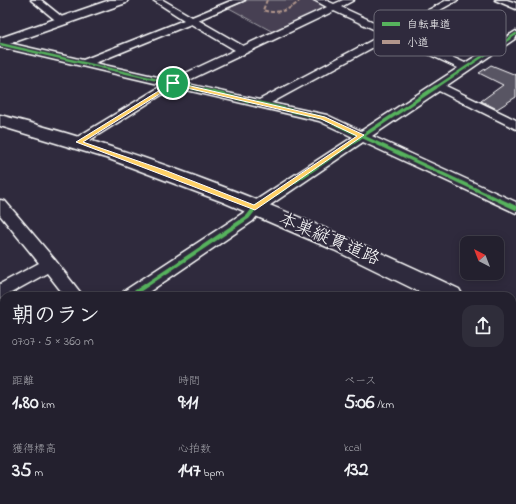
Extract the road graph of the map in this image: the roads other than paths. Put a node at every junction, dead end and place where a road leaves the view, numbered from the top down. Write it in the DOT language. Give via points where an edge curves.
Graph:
graph roads {
  1 [pos="35,0"];
  2 [pos="122,0"];
  3 [pos="157,0"];
  4 [pos="240,0"];
  5 [pos="318,0"];
  6 [pos="350,0"];
  7 [pos="454,0"];
  8 [pos="499,0"];
  9 [pos="516,6"];
  10 [pos="334,7"];
  11 [pos="436,10"];
  12 [pos="190,20"];
  13 [pos="62,21"];
  14 [pos="374,26"];
  15 [pos="516,34"];
  16 [pos="506,41"];
  17 [pos="0,44"];
  18 [pos="374,44"];
  19 [pos="242,50"];
  20 [pos="440,56"];
  21 [pos="484,56"];
  22 [pos="85,63"];
  23 [pos="466,68"];
  24 [pos="173,83"];
  25 [pos="438,86"];
  26 [pos="262,104"];
  27 [pos="0,120"];
  28 [pos="516,125"];
  29 [pos="0,129"];
  30 [pos="361,135"];
  31 [pos="78,142"];
  32 [pos="0,205"];
  33 [pos="516,208"];
  34 [pos="251,213"];
  35 [pos="50,264"];
  36 [pos="0,292"];
  37 [pos="72,292"];
  38 [pos="136,292"];
  39 [pos="413,292"];
  40 [pos="442,292"];
  1 -- 13 [label="street"];
  2 -- 13 [label="street"];
  3 -- 12 [label="street"];
  4 -- 12 [label="street"];
  5 -- 10 [label="street"];
  6 -- 10 [label="street"];
  7 -- 11 [label="street"];
  8 -- 9 [label="street"];
  10 -- 14 [label="street"];
  10 -- 19 [label="street"];
  12 -- 19 [label="street"];
  12 -- 22 [label="street"];
  13 -- 17 [label="street"];
  15 -- 16 [label="street"];
  17 -- 22 [label="street"];
  18 -- 26 [label="street"];
  19 -- 24 [label="street"];
  20 -- 23 [label="street"];
  21 -- 23 [label="street"];
  22 -- 24 [label="street"];
  23 -- 25 [label="street"];
  24 -- 26 [label="street"];
  24 -- 31 [label="street"];
  25 -- 28 [label="street"];
  25 -- 30 [label="street"];
  26 -- 30 [label="street" via="323,118"];
  27 -- 31 [label="main road, 本巣縦貫道路"];
  29 -- 34 [label="main road, 本巣縦貫道路"];
  30 -- 33 [label="street"];
  30 -- 34 [label="street"];
  31 -- 34 [label="main road, 本巣縦貫道路" via="165,172"];
  32 -- 35 [label="street"];
  34 -- 38 [label="street"];
  34 -- 39 [label="main road, 本巣縦貫道路"];
  34 -- 40 [label="main road, 本巣縦貫道路" via="374,259"];
  35 -- 36 [label="street"];
  35 -- 37 [label="street"];
}
